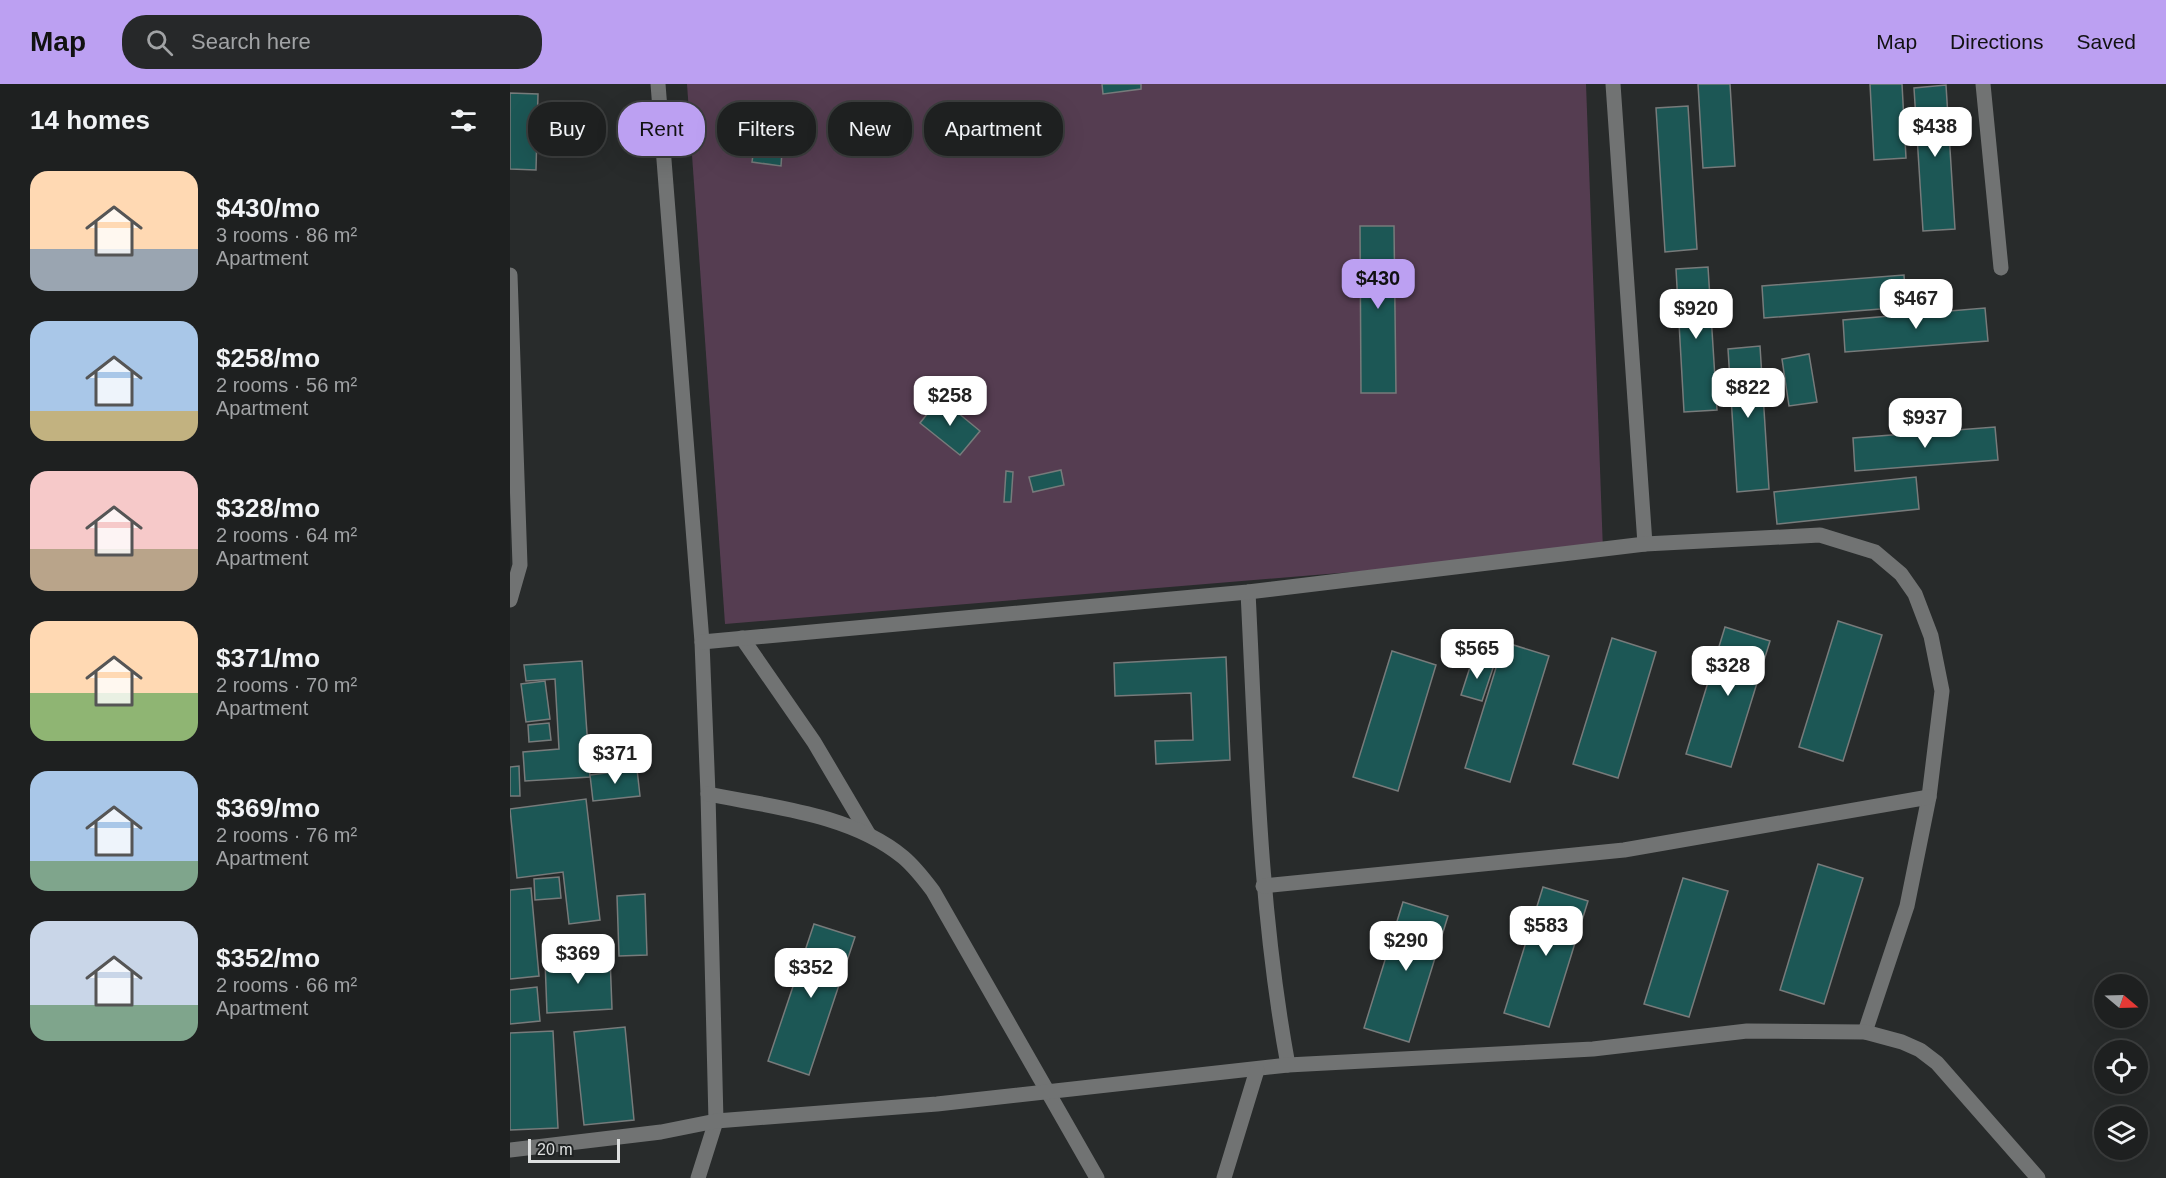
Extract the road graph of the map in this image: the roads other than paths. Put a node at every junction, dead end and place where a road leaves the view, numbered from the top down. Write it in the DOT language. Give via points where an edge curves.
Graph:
graph roads {
  1 [pos="657,84"];
  2 [pos="1613,84"];
  3 [pos="1983,84"];
  4 [pos="2001,268"];
  5 [pos="510,275"];
  6 [pos="1645,544"];
  7 [pos="1248,592"];
  8 [pos="510,600"];
  9 [pos="741,638"];
  10 [pos="702,642"];
  11 [pos="708,794"];
  12 [pos="1929,797"];
  13 [pos="869,835"];
  14 [pos="1263,886"];
  15 [pos="1865,1032"];
  16 [pos="1288,1065"];
  17 [pos="1257,1070"];
  18 [pos="1049,1092"];
  19 [pos="716,1121"];
  20 [pos="510,1150"];
  21 [pos="698,1178"];
  22 [pos="1097,1178"];
  23 [pos="1224,1178"];
  24 [pos="2038,1178"];
  1 -- 10 [label="street"];
  2 -- 6 [label="street"];
  3 -- 4 [label="street"];
  5 -- 8 [label="street" via="520,565"];
  6 -- 7 [label="street"];
  6 -- 12 [label="street" via="1820,535 1875,552 1901,574 1915,594 1931,636 1942,691"];
  7 -- 9 [label="street"];
  7 -- 14 [label="street"];
  9 -- 10 [label="street"];
  9 -- 13 [label="street" via="814,742"];
  10 -- 11 [label="street"];
  11 -- 13 [label="street" via="805,814"];
  11 -- 19 [label="street"];
  12 -- 14 [label="street" via="1624,850"];
  12 -- 15 [label="street" via="1907,906"];
  13 -- 18 [label="street" via="903,856 933,891"];
  14 -- 16 [label="street" via="1276,1002"];
  15 -- 16 [label="street" via="1747,1031 1593,1049"];
  15 -- 24 [label="street" via="1902,1042 1937,1063"];
  16 -- 17 [label="street"];
  17 -- 18 [label="street"];
  17 -- 23 [label="street"];
  18 -- 19 [label="street"];
  18 -- 22 [label="street"];
  19 -- 20 [label="street" via="662,1132"];
  19 -- 21 [label="street"];
}
